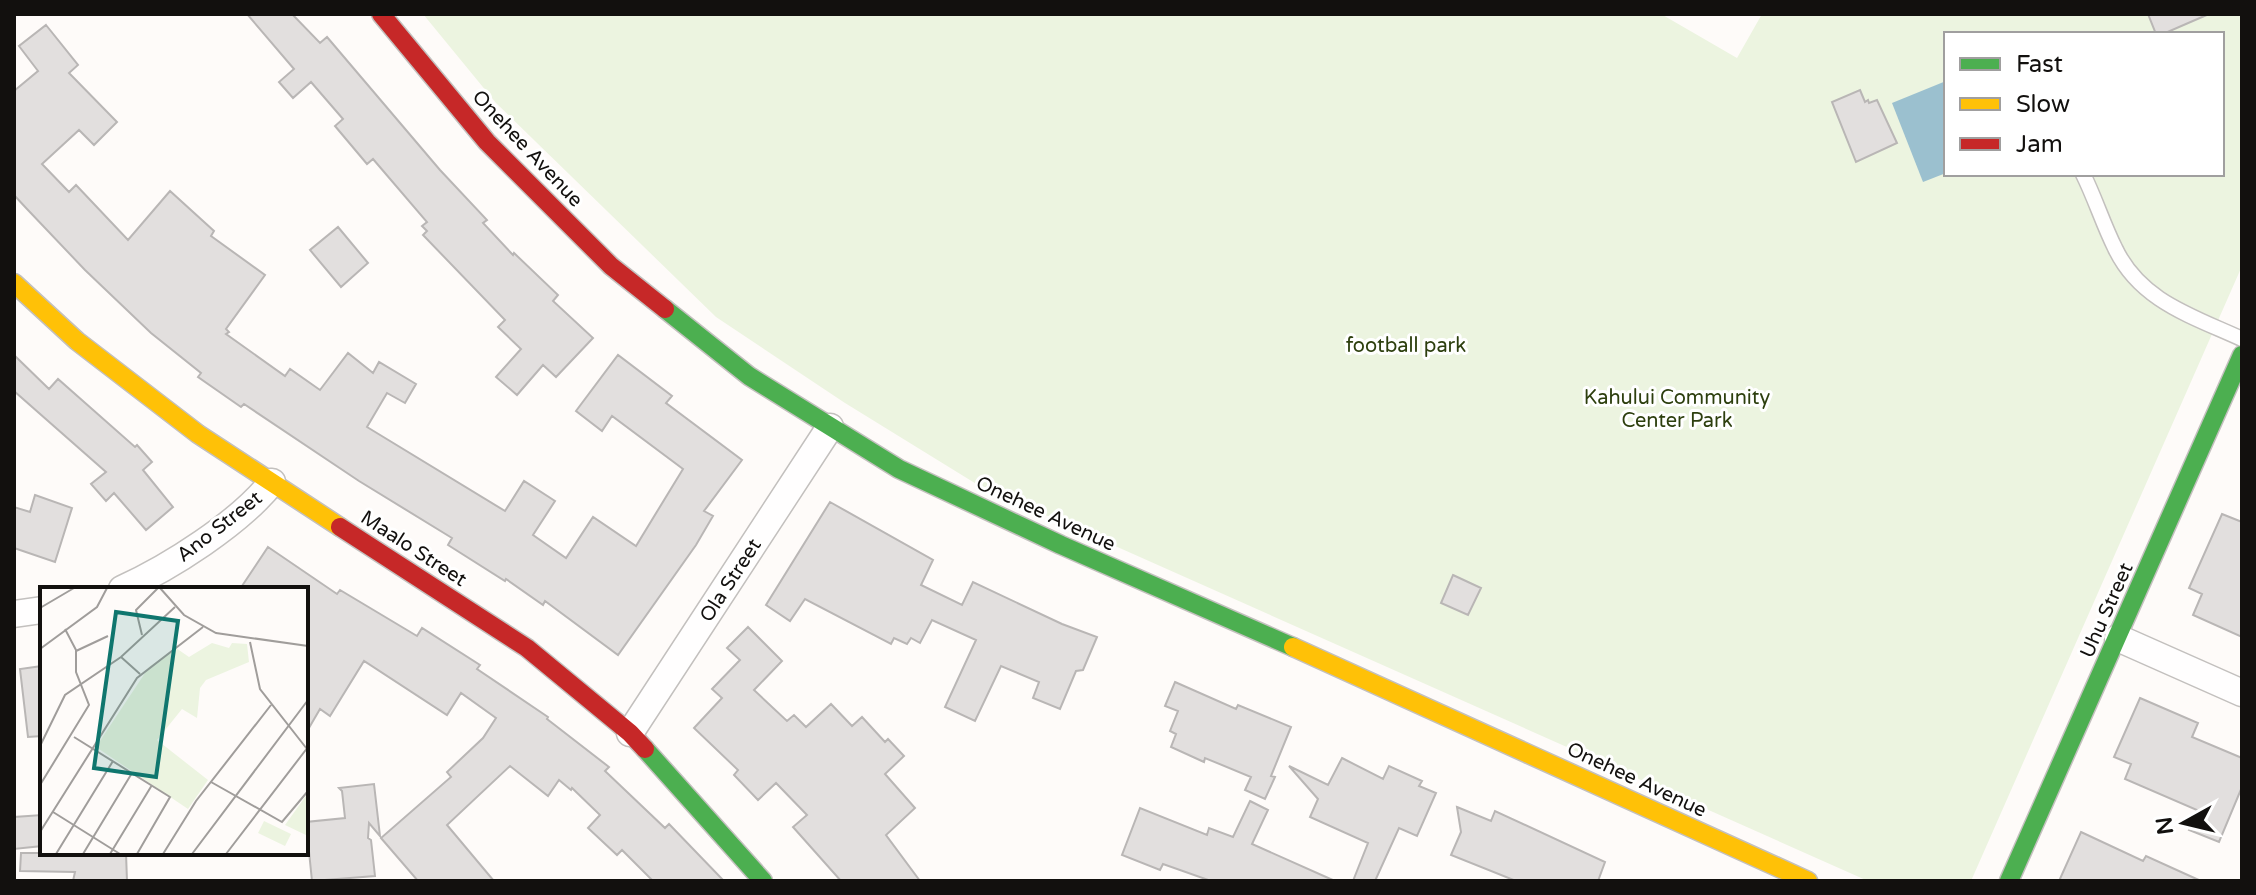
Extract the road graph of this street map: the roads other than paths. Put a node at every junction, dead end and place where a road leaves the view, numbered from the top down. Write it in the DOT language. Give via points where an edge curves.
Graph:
graph roads {
  1 [pos="381,14"];
  2 [pos="2084,176"];
  3 [pos="14,283"];
  4 [pos="2242,339"];
  5 [pos="2242,355"];
  6 [pos="830,427"];
  7 [pos="272,482"];
  8 [pos="127,587"];
  9 [pos="40,610"];
  10 [pos="14,614"];
  11 [pos="2118,638"];
  12 [pos="2242,693"];
  13 [pos="630,733"];
  14 [pos="763,881"];
  15 [pos="1808,881"];
  16 [pos="2009,881"];
  1 -- 6 [label="street, Onehee Avenue" via="487,142 611,266 749,376"];
  2 -- 4 [label="lane" via="2115,249 2137,283 2173,308"];
  3 -- 7 [label="street, Maalo Street" via="123,378"];
  5 -- 11 [label="street, Uhu Street"];
  6 -- 13 [label="street, Ola Street"];
  6 -- 15 [label="street, Onehee Avenue" via="899,469 1061,545"];
  7 -- 8 [label="street, Ano Street" via="194,548"];
  7 -- 13 [label="street, Maalo Street" via="527,648"];
  9 -- 10 [label="street"];
  11 -- 12 [label="street"];
  11 -- 16 [label="street, Uhu Street"];
  13 -- 14 [label="street, Maalo Street"];
}
